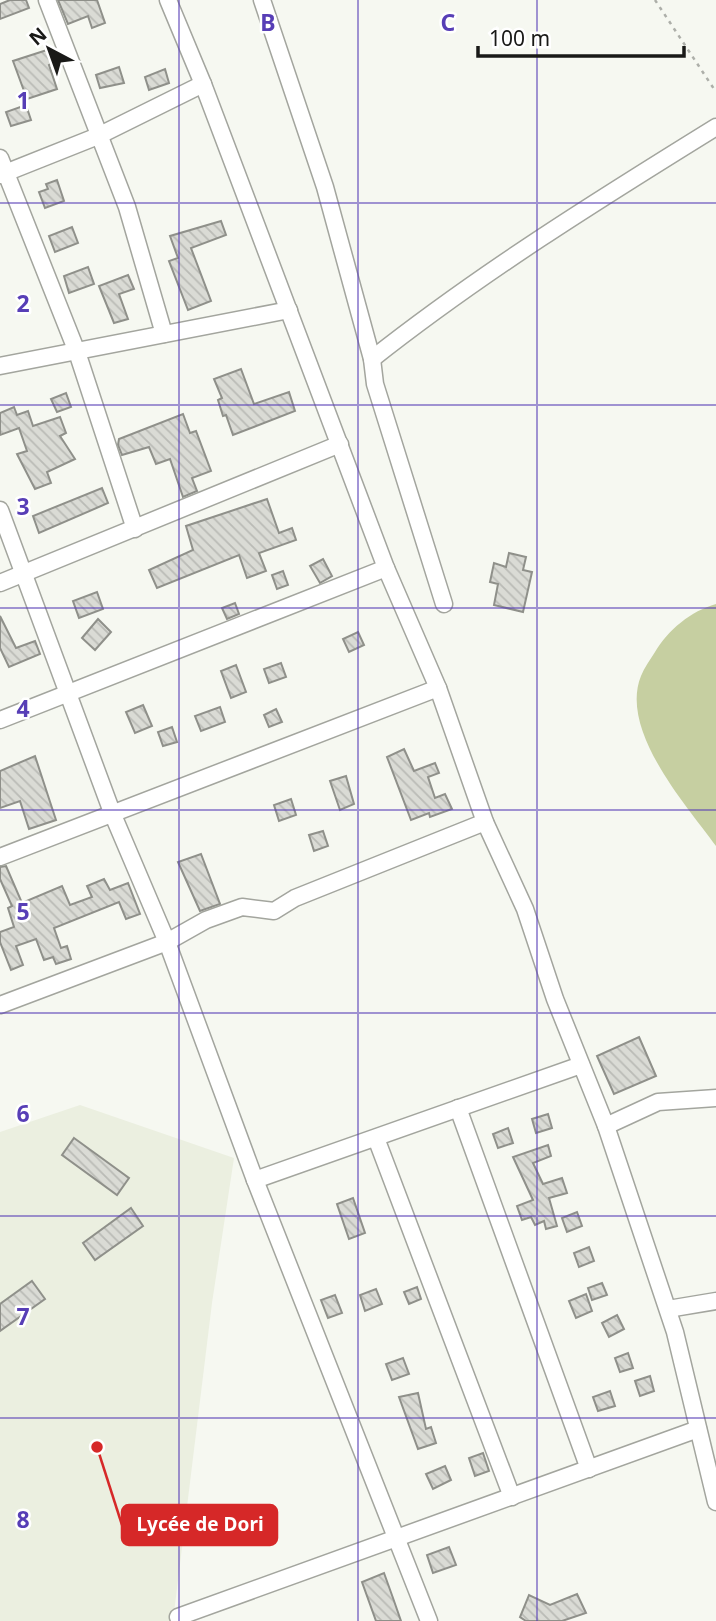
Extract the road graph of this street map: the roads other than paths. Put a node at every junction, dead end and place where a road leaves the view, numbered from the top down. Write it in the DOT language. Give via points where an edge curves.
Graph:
graph roads {
  1 [pos="47,0"];
  2 [pos="168,0"];
  3 [pos="262,0"];
  4 [pos="203,84"];
  5 [pos="716,127"];
  6 [pos="98,136"];
  7 [pos="2,169"];
  8 [pos="289,310"];
  9 [pos="164,334"];
  10 [pos="76,352"];
  11 [pos="372,359"];
  12 [pos="0,366"];
  13 [pos="340,443"];
  14 [pos="0,510"];
  15 [pos="135,529"];
  16 [pos="386,568"];
  17 [pos="23,573"];
  18 [pos="0,583"];
  19 [pos="444,604"];
  20 [pos="438,688"];
  21 [pos="68,693"];
  22 [pos="0,720"];
  23 [pos="114,815"];
  24 [pos="485,822"];
  25 [pos="0,857"];
  26 [pos="167,942"];
  27 [pos="0,1005"];
  28 [pos="581,1065"];
  29 [pos="716,1098"];
  30 [pos="458,1108"];
  31 [pos="606,1126"];
  32 [pos="376,1138"];
  33 [pos="255,1180"];
  34 [pos="716,1301"];
  35 [pos="668,1309"];
  36 [pos="698,1429"];
  37 [pos="589,1469"];
  38 [pos="512,1497"];
  39 [pos="716,1502"];
  40 [pos="395,1539"];
  41 [pos="175,1620"];
  42 [pos="429,1621"];
  1 -- 6 [label="street"];
  2 -- 4 [label="street"];
  3 -- 11 [label="street" via="325,187"];
  4 -- 6 [label="street"];
  4 -- 8 [label="street"];
  5 -- 11 [label="street" via="444,302"];
  6 -- 7 [label="street"];
  6 -- 9 [label="street" via="127,207"];
  7 -- 10 [label="street"];
  8 -- 9 [label="street"];
  8 -- 13 [label="street"];
  9 -- 10 [label="street"];
  10 -- 12 [label="street"];
  10 -- 15 [label="street"];
  11 -- 19 [label="street" via="375,384"];
  13 -- 15 [label="street"];
  13 -- 16 [label="street"];
  14 -- 17 [label="street"];
  15 -- 17 [label="street"];
  16 -- 20 [label="street"];
  16 -- 21 [label="street"];
  17 -- 18 [label="street"];
  17 -- 21 [label="street"];
  20 -- 23 [label="street"];
  20 -- 24 [label="street"];
  21 -- 22 [label="street"];
  21 -- 23 [label="street"];
  23 -- 25 [label="street"];
  23 -- 26 [label="street"];
  24 -- 26 [label="street" via="295,898 274,911 242,907"];
  24 -- 28 [label="street" via="525,909"];
  26 -- 27 [label="street"];
  26 -- 33 [label="street"];
  28 -- 30 [label="street"];
  28 -- 31 [label="street"];
  29 -- 31 [label="street" via="658,1102"];
  30 -- 32 [label="street"];
  30 -- 37 [label="street"];
  31 -- 35 [label="street"];
  32 -- 33 [label="street"];
  32 -- 38 [label="street"];
  33 -- 40 [label="street"];
  34 -- 35 [label="street"];
  35 -- 36 [label="street"];
  36 -- 37 [label="street"];
  36 -- 39 [label="street"];
  37 -- 38 [label="street"];
  38 -- 40 [label="street"];
  40 -- 41 [label="street"];
  40 -- 42 [label="street"];
}
